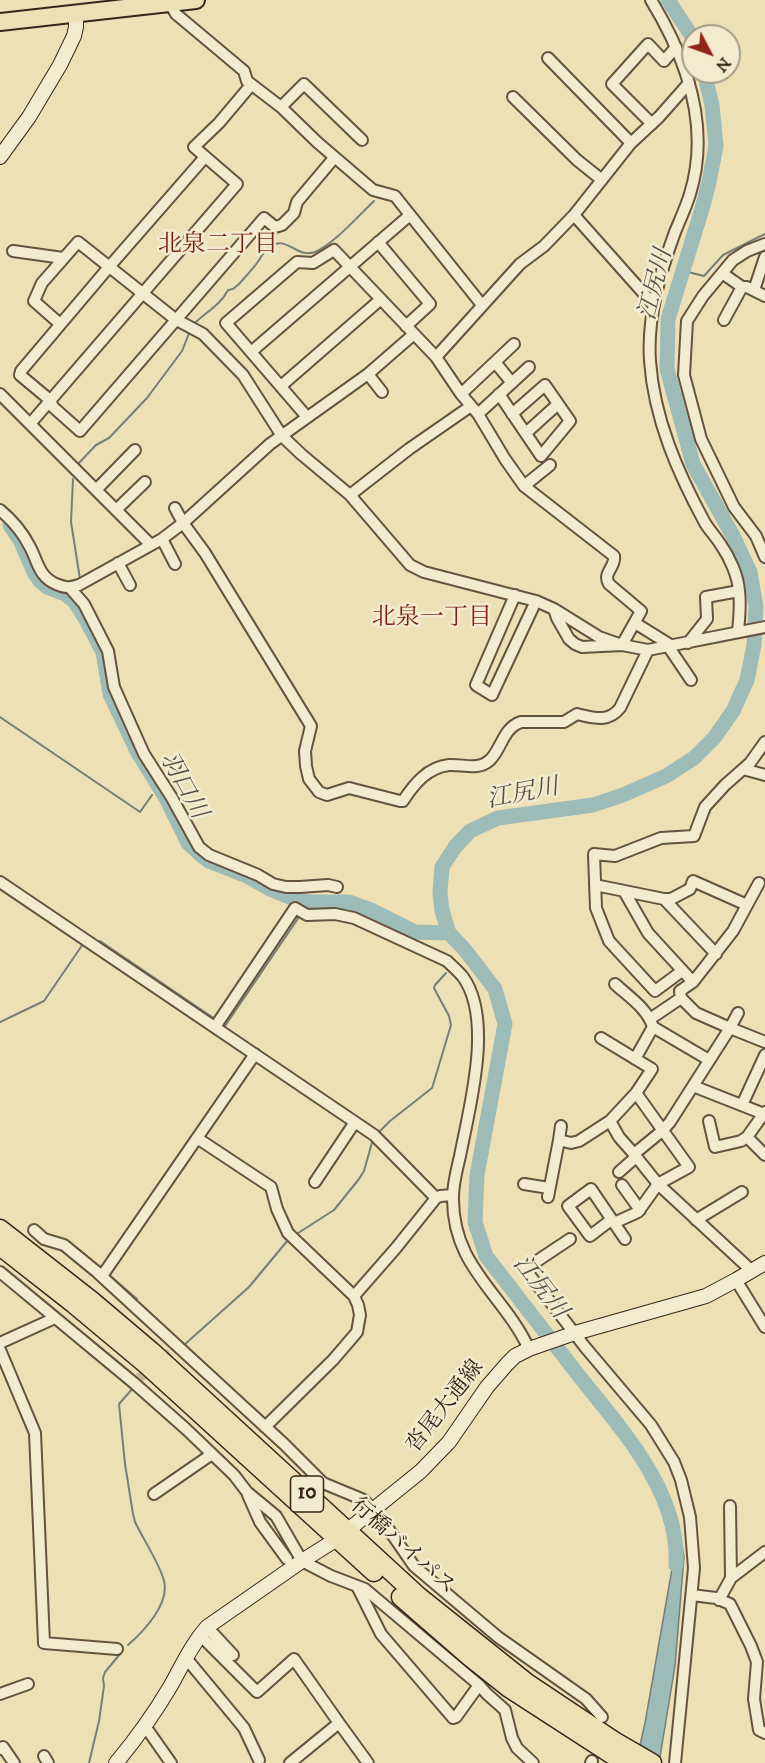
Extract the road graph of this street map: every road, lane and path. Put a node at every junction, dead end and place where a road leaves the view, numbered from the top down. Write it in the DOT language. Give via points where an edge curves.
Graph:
graph roads {
  1 [pos="196,0"];
  2 [pos="651,0"];
  3 [pos="144,3"];
  4 [pos="172,3"];
  5 [pos="76,14"];
  6 [pos="0,22"];
  7 [pos="676,48"];
  8 [pos="681,57"];
  9 [pos="548,58"];
  10 [pos="687,84"];
  11 [pos="688,84"];
  12 [pos="251,85"];
  13 [pos="513,97"];
  14 [pos="281,107"];
  15 [pos="652,124"];
  16 [pos="362,140"];
  17 [pos="632,143"];
  18 [pos="0,157"];
  19 [pos="205,157"];
  20 [pos="334,158"];
  21 [pos="602,180"];
  22 [pos="410,215"];
  23 [pos="574,215"];
  24 [pos="378,242"];
  25 [pos="765,244"];
  26 [pos="13,251"];
  27 [pos="765,257"];
  28 [pos="63,258"];
  29 [pos="109,267"];
  30 [pos="350,267"];
  31 [pos="722,273"];
  32 [pos="742,287"];
  33 [pos="754,290"];
  34 [pos="142,293"];
  35 [pos="765,296"];
  36 [pos="381,299"];
  37 [pos="482,305"];
  38 [pos="654,305"];
  39 [pos="176,319"];
  40 [pos="724,320"];
  41 [pos="60,324"];
  42 [pos="410,330"];
  43 [pos="514,344"];
  44 [pos="251,352"];
  45 [pos="436,357"];
  46 [pos="495,362"];
  47 [pos="529,367"];
  48 [pos="368,374"];
  49 [pos="512,383"];
  50 [pos="281,386"];
  51 [pos="382,392"];
  52 [pos="0,394"];
  53 [pos="461,394"];
  54 [pos="499,394"];
  55 [pos="50,400"];
  56 [pos="558,404"];
  57 [pos="474,410"];
  58 [pos="512,414"];
  59 [pos="307,417"];
  60 [pos="30,424"];
  61 [pos="526,433"];
  62 [pos="282,436"];
  63 [pos="135,450"];
  64 [pos="550,465"];
  65 [pos="145,482"];
  66 [pos="525,486"];
  67 [pos="96,490"];
  68 [pos="350,495"];
  69 [pos="175,508"];
  70 [pos="0,510"];
  71 [pos="116,510"];
  72 [pos="183,523"];
  73 [pos="162,539"];
  74 [pos="150,544"];
  75 [pos="765,557"];
  76 [pos="118,563"];
  77 [pos="175,564"];
  78 [pos="130,585"];
  79 [pos="70,588"];
  80 [pos="739,591"];
  81 [pos="515,595"];
  82 [pos="536,601"];
  83 [pos="554,609"];
  84 [pos="634,622"];
  85 [pos="765,627"];
  86 [pos="740,632"];
  87 [pos="688,643"];
  88 [pos="622,645"];
  89 [pos="670,646"];
  90 [pos="648,650"];
  91 [pos="691,680"];
  92 [pos="765,742"];
  93 [pos="743,769"];
  94 [pos="765,775"];
  95 [pos="0,882"];
  96 [pos="759,883"];
  97 [pos="595,885"];
  98 [pos="337,887"];
  99 [pos="624,891"];
  100 [pos="664,899"];
  101 [pos="747,904"];
  102 [pos="716,954"];
  103 [pos="682,971"];
  104 [pos="693,982"];
  105 [pos="615,984"];
  106 [pos="681,998"];
  107 [pos="738,1013"];
  108 [pos="652,1023"];
  109 [pos="215,1027"];
  110 [pos="730,1028"];
  111 [pos="601,1038"];
  112 [pos="765,1042"];
  113 [pos="255,1054"];
  114 [pos="765,1055"];
  115 [pos="635,1059"];
  116 [pos="709,1060"];
  117 [pos="693,1086"];
  118 [pos="636,1093"];
  119 [pos="742,1105"];
  120 [pos="765,1113"];
  121 [pos="610,1121"];
  122 [pos="709,1121"];
  123 [pos="355,1122"];
  124 [pos="561,1126"];
  125 [pos="760,1127"];
  126 [pos="662,1131"];
  127 [pos="747,1137"];
  128 [pos="197,1138"];
  129 [pos="559,1140"];
  130 [pos="765,1155"];
  131 [pos="635,1156"];
  132 [pos="619,1172"];
  133 [pos="315,1182"];
  134 [pos="524,1184"];
  135 [pos="658,1184"];
  136 [pos="622,1185"];
  137 [pos="742,1192"];
  138 [pos="453,1195"];
  139 [pos="436,1198"];
  140 [pos="640,1210"];
  141 [pos="696,1220"];
  142 [pos="0,1229"];
  143 [pos="34,1230"];
  144 [pos="570,1239"];
  145 [pos="625,1239"];
  146 [pos="0,1246"];
  147 [pos="765,1263"];
  148 [pos="752,1271"];
  149 [pos="0,1272"];
  150 [pos="102,1276"];
  151 [pos="736,1280"];
  152 [pos="354,1296"];
  153 [pos="55,1318"];
  154 [pos="765,1327"];
  155 [pos="575,1333"];
  156 [pos="0,1343"];
  157 [pos="529,1349"];
  158 [pos="0,1350"];
  159 [pos="265,1427"];
  160 [pos="212,1454"];
  161 [pos="247,1492"];
  162 [pos="154,1494"];
  163 [pos="730,1506"];
  164 [pos="374,1510"];
  165 [pos="276,1516"];
  166 [pos="260,1522"];
  167 [pos="342,1535"];
  168 [pos="765,1552"];
  169 [pos="287,1558"];
  170 [pos="302,1561"];
  171 [pos="731,1578"];
  172 [pos="358,1588"];
  173 [pos="692,1594"];
  174 [pos="719,1600"];
  175 [pos="204,1631"];
  176 [pos="117,1649"];
  177 [pos="233,1655"];
  178 [pos="186,1658"];
  179 [pos="28,1684"];
  180 [pos="479,1685"];
  181 [pos="0,1694"];
  182 [pos="602,1717"];
  183 [pos="339,1723"];
  184 [pos="145,1726"];
  185 [pos="765,1733"];
  186 [pos="0,1749"];
  187 [pos="623,1756"];
  188 [pos="259,1760"];
  189 [pos="14,1763"];
  190 [pos="116,1763"];
  191 [pos="171,1763"];
  192 [pos="290,1763"];
  193 [pos="368,1763"];
  194 [pos="533,1763"];
  195 [pos="652,1763"];
  196 [pos="675,1763"];
  1 -- 4 [label="main road"];
  2 -- 7 [label="street"];
  3 -- 4 [label="main road"];
  3 -- 5 [label="main road"];
  4 -- 12 [label="street" via="176,14 244,71"];
  5 -- 6 [label="main road"];
  5 -- 18 [label="main road" via="74,36 60,65"];
  7 -- 8 [label="street"];
  7 -- 15 [label="street" via="664,61 648,44 612,84"];
  9 -- 17 [label="street"];
  10 -- 15 [label="street"];
  11 -- 38 [label="street" via="698,129 694,175"];
  12 -- 14 [label="street"];
  12 -- 19 [label="street" via="194,147"];
  13 -- 21 [label="street"];
  14 -- 16 [label="street" via="304,84"];
  14 -- 20 [label="street"];
  15 -- 17 [label="street"];
  17 -- 21 [label="street"];
  19 -- 29 [label="street"];
  19 -- 34 [label="street" via="237,184"];
  20 -- 22 [label="street" via="374,190 395,196"];
  20 -- 39 [label="street" via="297,202 294,213 282,225 275,226 264,218"];
  21 -- 23 [label="street"];
  22 -- 24 [label="street"];
  22 -- 37 [label="street"];
  23 -- 37 [label="street"];
  23 -- 38 [label="street"];
  24 -- 30 [label="street"];
  24 -- 42 [label="street" via="430,304"];
  25 -- 31 [label="street" via="733,260"];
  26 -- 28 [label="street"];
  27 -- 33 [label="street"];
  28 -- 29 [label="street" via="78,242"];
  28 -- 41 [label="street" via="42,283 34,301"];
  29 -- 34 [label="street"];
  29 -- 41 [label="street"];
  30 -- 36 [label="street"];
  30 -- 44 [label="street"];
  30 -- 44 [label="street" via="334,250 313,263 297,262 226,322"];
  31 -- 32 [label="street"];
  31 -- 75 [label="street" via="687,321 684,375 701,439 734,507 756,536"];
  32 -- 33 [label="street"];
  32 -- 40 [label="street"];
  33 -- 35 [label="street"];
  34 -- 39 [label="street"];
  34 -- 55 [label="street"];
  36 -- 42 [label="street"];
  36 -- 50 [label="street"];
  37 -- 45 [label="street"];
  38 -- 80 [label="street" via="650,361 662,430 693,501 727,556"];
  39 -- 55 [label="street" via="80,431 52,408"];
  39 -- 62 [label="street" via="203,334 224,353"];
  41 -- 55 [label="street" via="20,375"];
  42 -- 45 [label="street"];
  42 -- 48 [label="street"];
  43 -- 46 [label="street"];
  44 -- 50 [label="street"];
  45 -- 53 [label="street"];
  46 -- 49 [label="street"];
  46 -- 53 [label="street"];
  47 -- 49 [label="street"];
  48 -- 51 [label="street"];
  48 -- 59 [label="street"];
  49 -- 54 [label="street"];
  50 -- 59 [label="street"];
  52 -- 60 [label="street"];
  53 -- 57 [label="street"];
  54 -- 57 [label="street"];
  54 -- 58 [label="street"];
  55 -- 60 [label="street"];
  56 -- 58 [label="street" via="545,385"];
  56 -- 61 [label="street"];
  56 -- 61 [label="street" via="570,421 541,456"];
  57 -- 66 [label="street"];
  57 -- 68 [label="street" via="410,448"];
  58 -- 61 [label="street"];
  59 -- 62 [label="street"];
  60 -- 67 [label="street"];
  62 -- 68 [label="street"];
  62 -- 72 [label="street"];
  63 -- 67 [label="street"];
  64 -- 66 [label="street"];
  65 -- 71 [label="street"];
  66 -- 84 [label="street" via="614,556 606,580 641,611"];
  67 -- 71 [label="street"];
  68 -- 81 [label="street" via="410,565"];
  69 -- 72 [label="street"];
  70 -- 79 [label="street" via="30,546 42,574 50,582"];
  71 -- 74 [label="street"];
  72 -- 73 [label="street"];
  72 -- 90 [label="street" via="311,726 305,751 309,779 319,792 327,795 349,788 404,801 430,771 449,765 477,767 489,760 515,724 564,722 577,714 609,718 620,708"];
  73 -- 74 [label="street"];
  73 -- 77 [label="street"];
  74 -- 76 [label="street"];
  76 -- 78 [label="street"];
  76 -- 79 [label="street"];
  79 -- 98 [label="street" via="84,604 108,651 114,687 144,754 198,847 273,884"];
  80 -- 86 [label="street"];
  80 -- 87 [label="street" via="706,597 707,619"];
  81 -- 82 [label="street"];
  81 -- 82 [label="street" via="476,685 492,695"];
  82 -- 83 [label="street"];
  83 -- 88 [label="street" via="599,637"];
  83 -- 88 [label="street" via="564,632 575,644"];
  84 -- 88 [label="street"];
  84 -- 89 [label="street"];
  85 -- 86 [label="street"];
  86 -- 87 [label="street"];
  87 -- 89 [label="street"];
  88 -- 90 [label="street"];
  89 -- 90 [label="street"];
  89 -- 91 [label="street"];
  92 -- 93 [label="street"];
  93 -- 94 [label="street"];
  93 -- 97 [label="street" via="705,807 694,836 661,838 615,856 594,854"];
  95 -- 109 [label="street"];
  96 -- 101 [label="street"];
  97 -- 99 [label="street"];
  97 -- 103 [label="street" via="596,908 609,941 655,991"];
  99 -- 100 [label="street"];
  99 -- 103 [label="street" via="648,933"];
  100 -- 101 [label="street" via="690,889 693,881"];
  100 -- 102 [label="street"];
  101 -- 102 [label="street"];
  102 -- 104 [label="street"];
  103 -- 104 [label="street"];
  104 -- 106 [label="street" via="680,991"];
  105 -- 108 [label="street" via="641,1006"];
  106 -- 108 [label="street"];
  106 -- 110 [label="street" via="696,1013"];
  107 -- 110 [label="street"];
  108 -- 115 [label="street"];
  108 -- 116 [label="street"];
  109 -- 113 [label="street"];
  109 -- 138 [label="street" via="295,908 307,915 354,918 447,961 463,978 472,997 478,1044"];
  110 -- 112 [label="street"];
  110 -- 116 [label="street"];
  111 -- 115 [label="street"];
  113 -- 123 [label="street"];
  113 -- 128 [label="street"];
  114 -- 119 [label="street"];
  115 -- 118 [label="street" via="652,1069"];
  116 -- 117 [label="street"];
  117 -- 119 [label="street"];
  117 -- 126 [label="street"];
  118 -- 121 [label="street"];
  118 -- 126 [label="street"];
  119 -- 120 [label="street"];
  120 -- 125 [label="street"];
  121 -- 129 [label="street" via="579,1141"];
  121 -- 131 [label="street"];
  122 -- 127 [label="street" via="715,1147"];
  123 -- 133 [label="street"];
  123 -- 139 [label="street" via="374,1135"];
  124 -- 129 [label="street"];
  125 -- 127 [label="street"];
  126 -- 131 [label="street"];
  126 -- 135 [label="street" via="689,1167"];
  127 -- 130 [label="street"];
  128 -- 150 [label="street"];
  128 -- 152 [label="street" via="271,1187 288,1233"];
  129 -- 134 [label="street" via="549,1192"];
  131 -- 132 [label="street"];
  131 -- 135 [label="street"];
  135 -- 140 [label="street"];
  135 -- 141 [label="street"];
  136 -- 140 [label="street"];
  137 -- 141 [label="street"];
  138 -- 139 [label="street"];
  138 -- 157 [label="street" via="455,1220 467,1259"];
  139 -- 152 [label="street"];
  140 -- 145 [label="street" via="613,1222"];
  141 -- 148 [label="street"];
  142 -- 167 [label="highway, 行橋バイパス / 10" via="151,1351"];
  143 -- 150 [label="street" via="44,1239 64,1245"];
  144 -- 155 [label="street" via="525,1269"];
  146 -- 167 [label="highway, 行橋バイパス / 10" via="147,1365"];
  147 -- 148 [label="main road, 沓尾大通線"];
  148 -- 151 [label="main road, 沓尾大通線"];
  149 -- 153 [label="street"];
  150 -- 159 [label="street" via="174,1348"];
  151 -- 154 [label="street"];
  151 -- 155 [label="main road, 沓尾大通線" via="697,1299"];
  152 -- 159 [label="street" via="360,1315 357,1332"];
  153 -- 156 [label="street"];
  153 -- 160 [label="street" via="136,1381"];
  155 -- 157 [label="main road, 沓尾大通線"];
  155 -- 173 [label="street" via="651,1425 674,1462 690,1517"];
  157 -- 164 [label="main road, 沓尾大通線" via="515,1356 487,1387 449,1442"];
  158 -- 176 [label="street" via="35,1433 44,1643"];
  159 -- 164 [label="street" via="323,1483 364,1500"];
  160 -- 161 [label="street"];
  160 -- 162 [label="street"];
  161 -- 165 [label="street"];
  161 -- 166 [label="street"];
  163 -- 171 [label="street"];
  164 -- 167 [label="main road, 沓尾大通線"];
  164 -- 182 [label="street" via="414,1566 498,1636 586,1699"];
  165 -- 166 [label="street"];
  165 -- 170 [label="street"];
  166 -- 169 [label="street"];
  167 -- 170 [label="main road, 沓尾大通線"];
  167 -- 187 [label="highway, 行橋バイパス / 10" via="422,1616 509,1688"];
  168 -- 171 [label="street"];
  170 -- 172 [label="street"];
  170 -- 175 [label="main road, 沓尾大通線"];
  171 -- 174 [label="street"];
  172 -- 180 [label="street" via="365,1589"];
  172 -- 180 [label="street" via="381,1634 453,1719"];
  173 -- 174 [label="street"];
  173 -- 196 [label="street"];
  174 -- 185 [label="street" via="730,1604 757,1662 754,1699 759,1730"];
  175 -- 177 [label="street"];
  175 -- 178 [label="main road, 沓尾大通線"];
  175 -- 183 [label="street" via="257,1692 294,1659"];
  178 -- 184 [label="main road, 沓尾大通線"];
  178 -- 188 [label="street" via="244,1728"];
  179 -- 181 [label="street"];
  180 -- 194 [label="street" via="506,1710 517,1748"];
  183 -- 192 [label="street"];
  183 -- 193 [label="street"];
  184 -- 190 [label="main road, 沓尾大通線"];
  184 -- 191 [label="street"];
  186 -- 189 [label="street" via="3,1747"];
  187 -- 195 [label="highway, 行橋バイパス / 10"];
}
